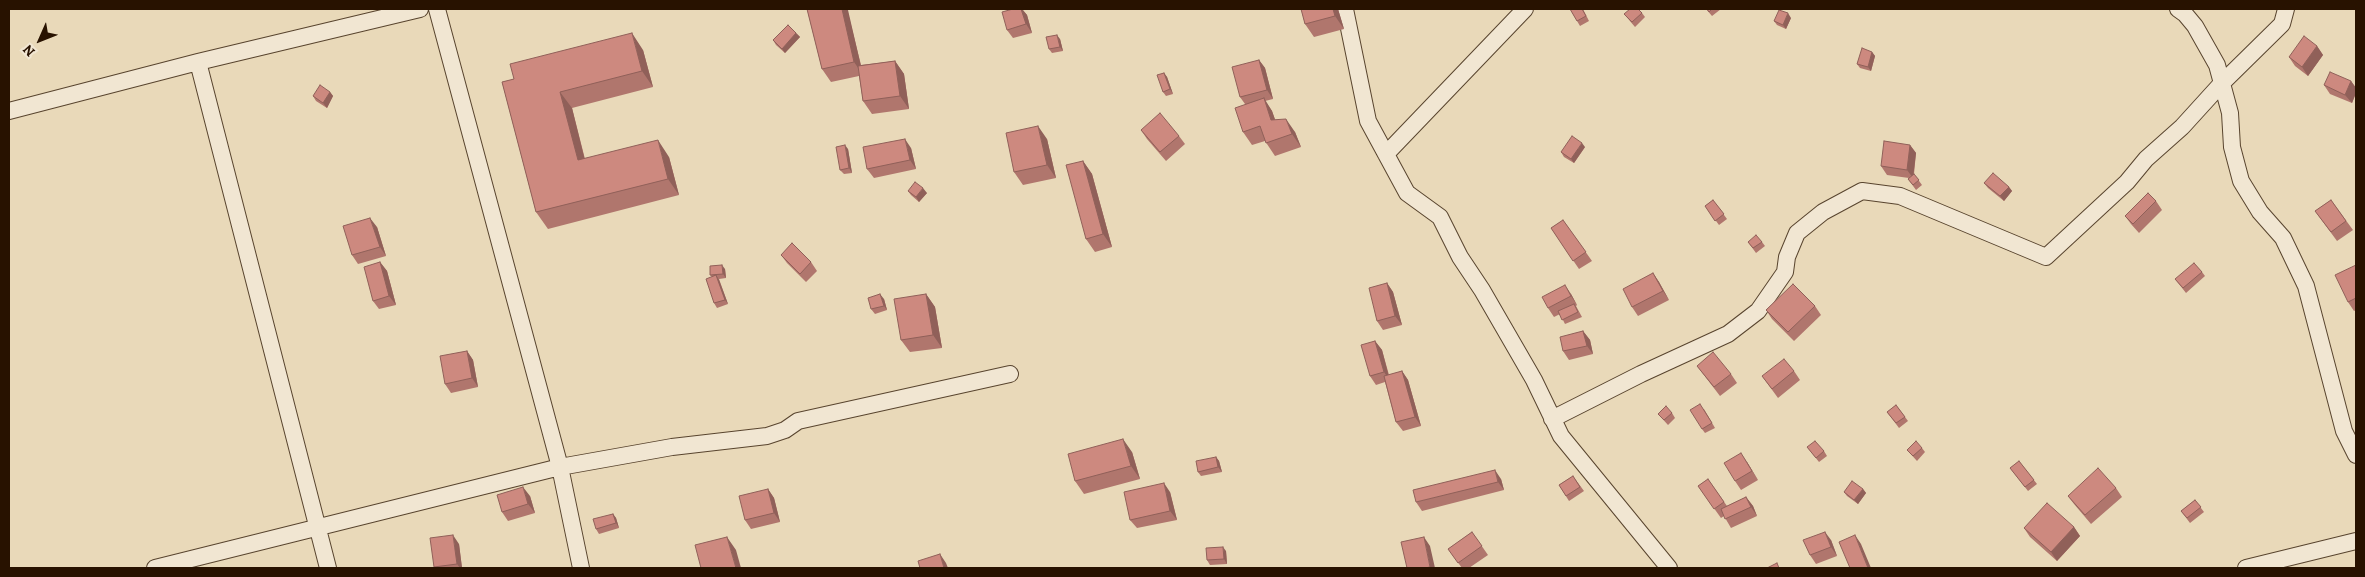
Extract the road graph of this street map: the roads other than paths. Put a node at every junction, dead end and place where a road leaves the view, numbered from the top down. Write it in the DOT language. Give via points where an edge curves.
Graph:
graph roads {
  1 [pos="420,9"];
  2 [pos="437,9"];
  3 [pos="1345,9"];
  4 [pos="1525,9"];
  5 [pos="2178,9"];
  6 [pos="2286,9"];
  7 [pos="198,62"];
  8 [pos="2222,83"];
  9 [pos="9,111"];
  10 [pos="1386,154"];
  11 [pos="1010,374"];
  12 [pos="1552,419"];
  13 [pos="2356,455"];
  14 [pos="560,467"];
  15 [pos="317,528"];
  16 [pos="2356,541"];
  17 [pos="155,568"];
  18 [pos="328,568"];
  19 [pos="581,568"];
  20 [pos="1669,568"];
  21 [pos="2246,568"];
  1 -- 7 [label="street"];
  2 -- 14 [label="street"];
  3 -- 10 [label="street" via="1368,121"];
  4 -- 10 [label="street"];
  5 -- 8 [label="street" via="2195,26 2217,65"];
  6 -- 8 [label="street" via="2282,24"];
  7 -- 9 [label="street"];
  7 -- 15 [label="street"];
  8 -- 12 [label="street" via="2182,127 2046,257 1900,196 1862,192 1823,212 1797,232 1780,280 1758,311 1728,334"];
  8 -- 13 [label="street" via="2230,113 2232,147 2242,182 2260,212 2283,238 2306,286 2344,431"];
  10 -- 12 [label="street" via="1407,193 1440,217 1460,257 1534,380"];
  11 -- 14 [label="street" via="798,421 767,436 672,447"];
  12 -- 20 [label="street" via="1561,436"];
  14 -- 15 [label="street"];
  14 -- 19 [label="street"];
  15 -- 17 [label="street"];
  15 -- 18 [label="street"];
  16 -- 21 [label="street"];
}
